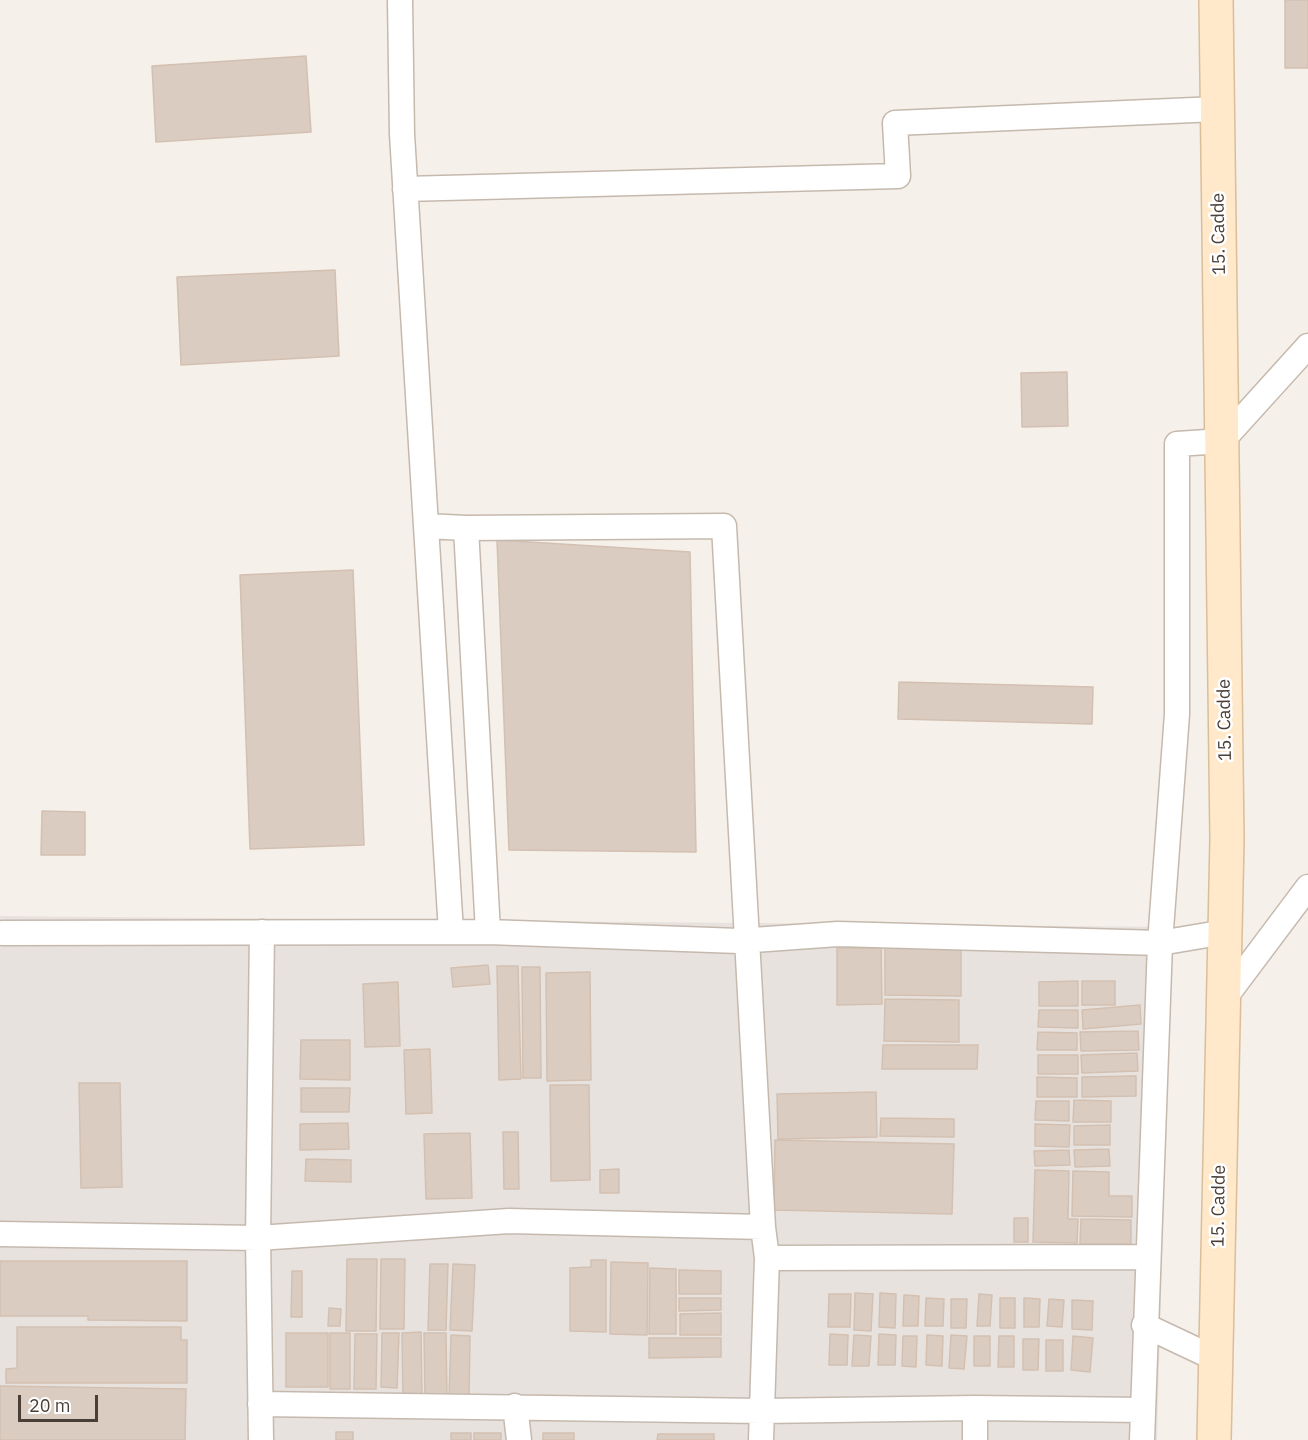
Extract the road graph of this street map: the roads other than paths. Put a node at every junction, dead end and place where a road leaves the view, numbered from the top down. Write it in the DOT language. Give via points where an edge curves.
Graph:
graph roads {
  1 [pos="400,0"];
  2 [pos="1216,0"];
  3 [pos="1217,109"];
  4 [pos="405,189"];
  5 [pos="1308,346"];
  6 [pos="1222,441"];
  7 [pos="426,526"];
  8 [pos="466,528"];
  9 [pos="1308,886"];
  10 [pos="262,932"];
  11 [pos="451,932"];
  12 [pos="488,932"];
  13 [pos="1225,932"];
  14 [pos="3,933"];
  15 [pos="749,940"];
  16 [pos="1160,943"];
  17 [pos="1224,999"];
  18 [pos="762,1227"];
  19 [pos="0,1234"];
  20 [pos="258,1238"];
  21 [pos="1147,1257"];
  22 [pos="767,1258"];
  23 [pos="1144,1324"];
  24 [pos="1216,1359"];
  25 [pos="260,1404"];
  26 [pos="515,1406"];
  27 [pos="975,1408"];
  28 [pos="1143,1410"];
  29 [pos="762,1411"];
  30 [pos="261,1440"];
  31 [pos="519,1440"];
  32 [pos="761,1440"];
  33 [pos="975,1440"];
  34 [pos="1142,1440"];
  35 [pos="1214,1440"];
  1 -- 4 [label="street"];
  2 -- 3 [label="main road, 15. Cadde"];
  3 -- 4 [label="street" via="895,123 898,176"];
  3 -- 6 [label="main road, 15. Cadde"];
  4 -- 7 [label="street"];
  5 -- 6 [label="street"];
  6 -- 13 [label="main road, 15. Cadde"];
  6 -- 16 [label="street" via="1177,444 1177,714"];
  7 -- 8 [label="street"];
  7 -- 11 [label="street"];
  8 -- 12 [label="street"];
  8 -- 15 [label="street" via="724,526"];
  9 -- 17 [label="street"];
  10 -- 11 [label="street"];
  10 -- 14 [label="street"];
  10 -- 20 [label="street"];
  11 -- 12 [label="street"];
  12 -- 15 [label="street"];
  13 -- 16 [label="street"];
  13 -- 17 [label="main road, 15. Cadde"];
  15 -- 16 [label="street" via="838,934"];
  15 -- 18 [label="street"];
  16 -- 21 [label="street"];
  17 -- 24 [label="main road, 15. Cadde"];
  18 -- 20 [label="street" via="509,1221"];
  18 -- 22 [label="street"];
  19 -- 20 [label="street"];
  20 -- 25 [label="street"];
  21 -- 22 [label="street"];
  21 -- 23 [label="street"];
  22 -- 29 [label="street"];
  23 -- 24 [label="street"];
  23 -- 28 [label="street"];
  24 -- 35 [label="main road, 15. Cadde"];
  25 -- 26 [label="street"];
  25 -- 30 [label="street"];
  26 -- 29 [label="street"];
  26 -- 31 [label="street"];
  27 -- 28 [label="street"];
  27 -- 29 [label="street"];
  27 -- 33 [label="street"];
  28 -- 34 [label="street"];
  29 -- 32 [label="street"];
}
